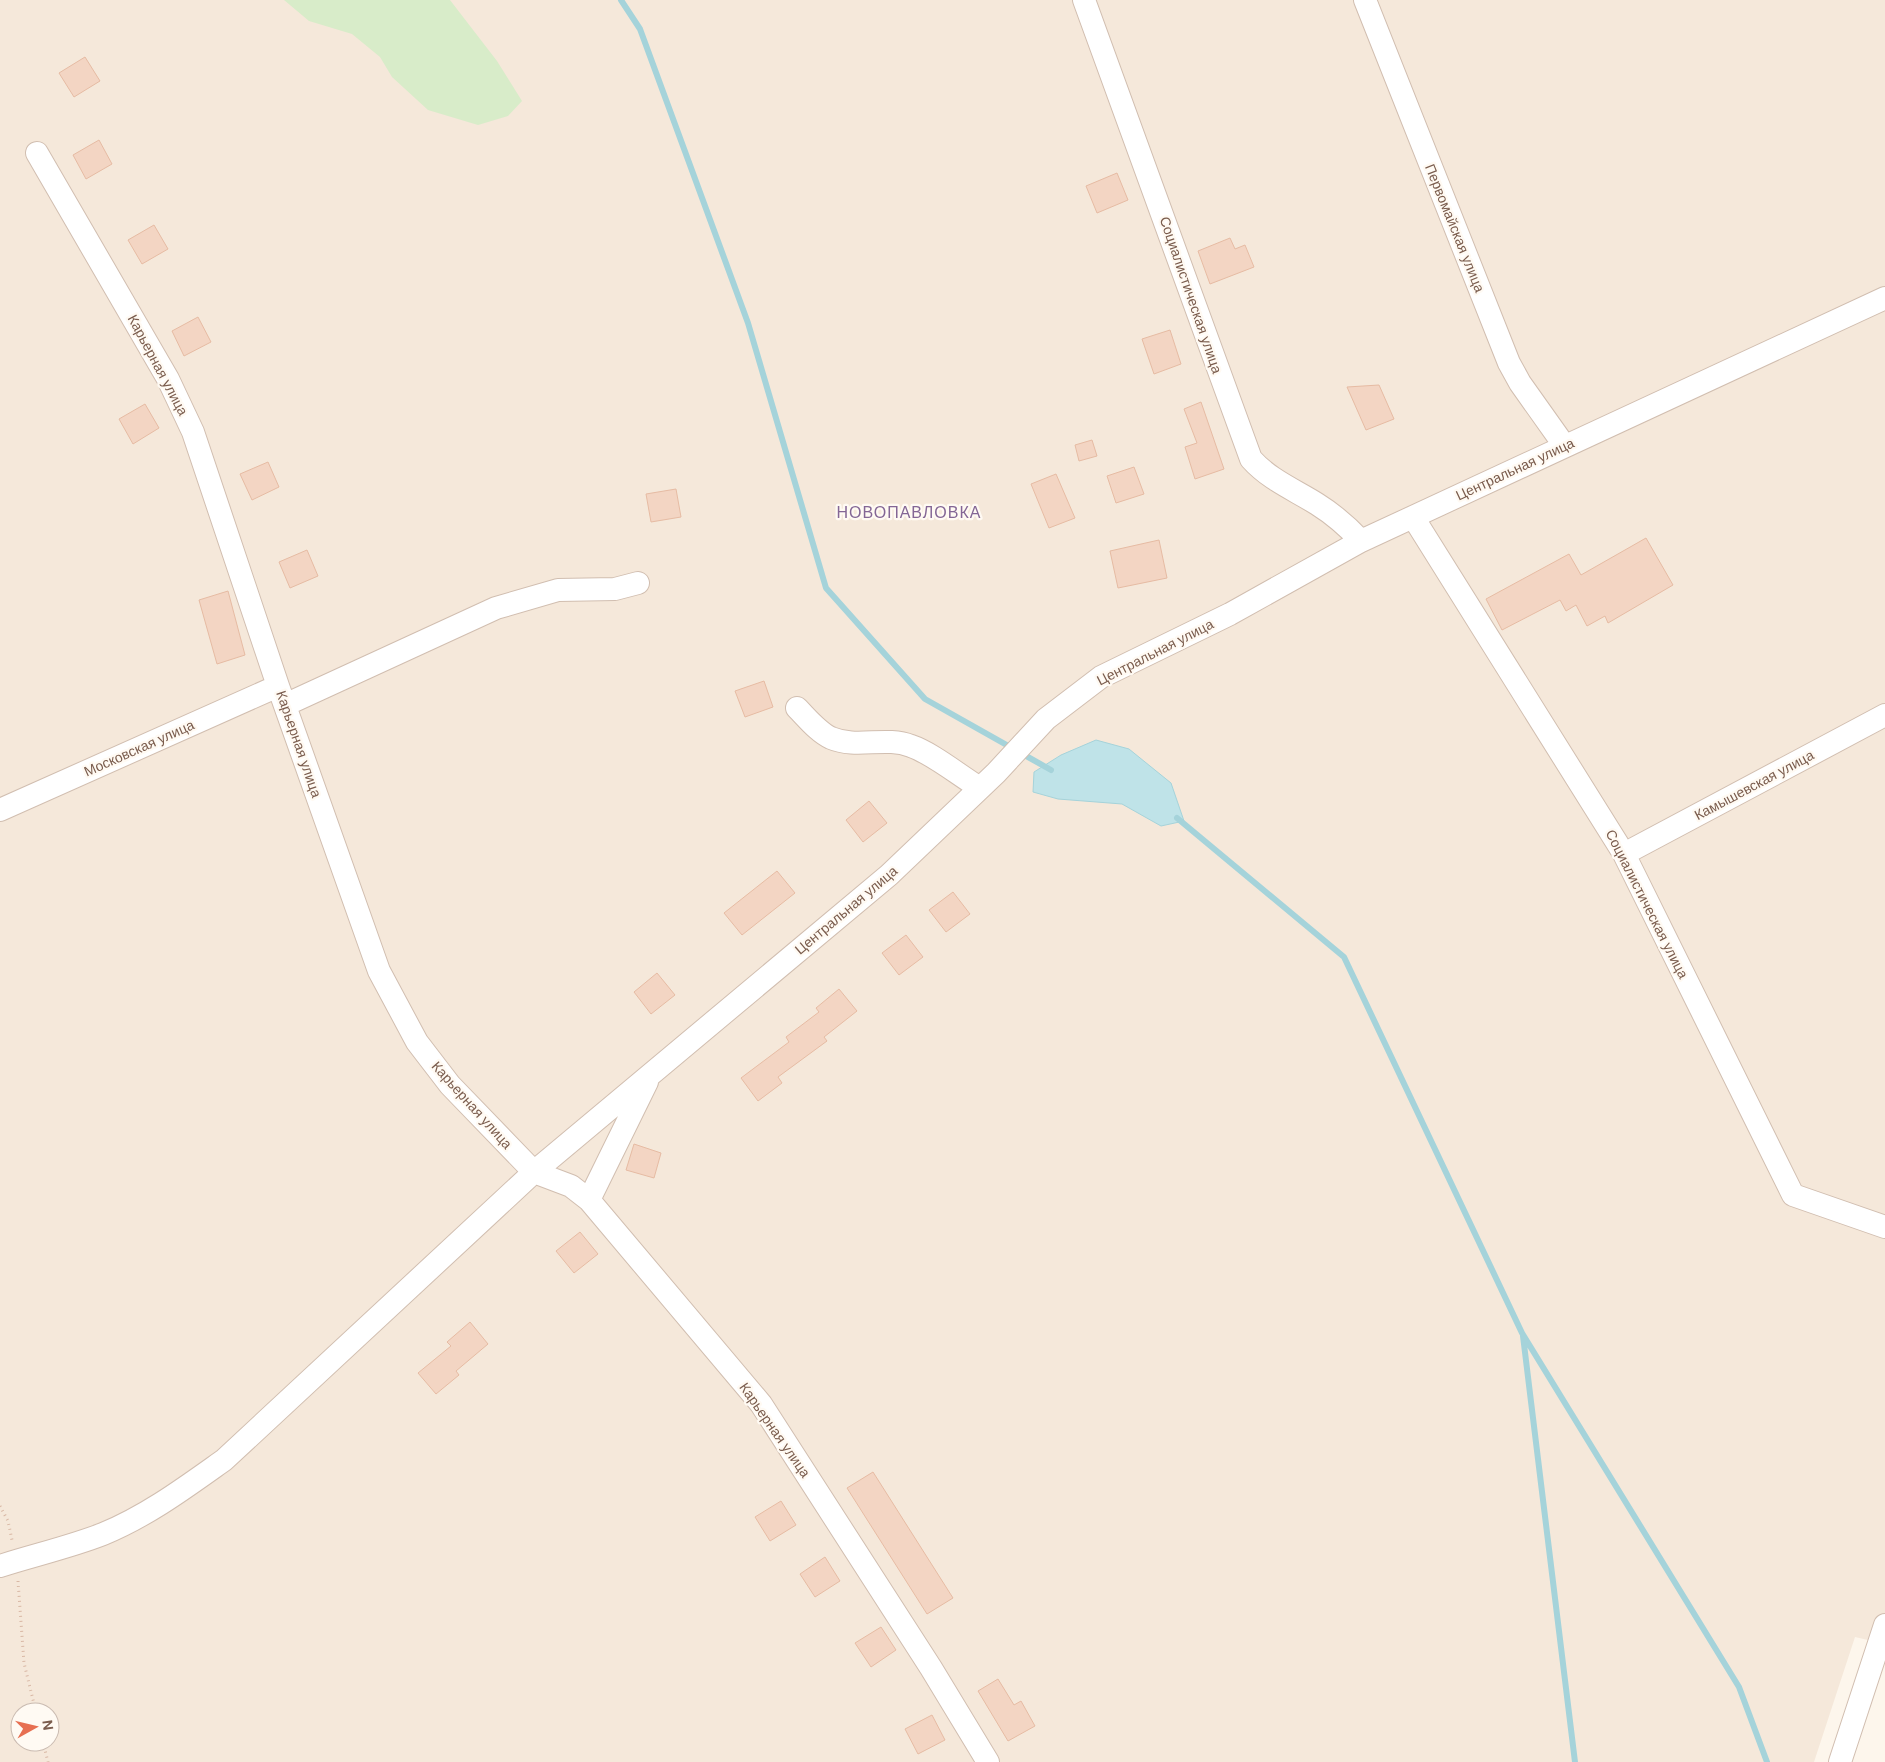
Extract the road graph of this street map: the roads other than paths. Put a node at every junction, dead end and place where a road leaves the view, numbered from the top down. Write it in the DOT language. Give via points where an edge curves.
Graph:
graph roads {
  1 [pos="1084,0"];
  2 [pos="1365,0"];
  3 [pos="37,153"];
  4 [pos="1885,298"];
  5 [pos="1564,445"];
  6 [pos="1413,518"];
  7 [pos="1361,541"];
  8 [pos="638,583"];
  9 [pos="282,696"];
  10 [pos="797,708"];
  11 [pos="1885,715"];
  12 [pos="988,781"];
  13 [pos="0,810"];
  14 [pos="1624,854"];
  15 [pos="652,1073"];
  16 [pos="534,1172"];
  17 [pos="589,1200"];
  18 [pos="1885,1226"];
  19 [pos="8,1563"];
  20 [pos="1885,1625"];
  21 [pos="988,1762"];
  22 [pos="1840,1762"];
  1 -- 7 [label="street, Социалистическая улица" via="1251,459 1279,484 1339,520"];
  2 -- 5 [label="street, Первомайская улица" via="1509,363"];
  3 -- 9 [label="street, Карьерная улица" via="168,379 193,432"];
  4 -- 5 [label="street, Центральная улица"];
  5 -- 6 [label="street, Центральная улица"];
  6 -- 7 [label="street, Центральная улица"];
  6 -- 14 [label="street, Социалистическая улица"];
  7 -- 12 [label="street, Центральная улица" via="1230,614 1100,677 1046,719"];
  8 -- 9 [label="street, Московская улица" via="615,589 558,590 496,608"];
  9 -- 13 [label="street, Московская улица"];
  9 -- 16 [label="street, Карьерная улица" via="379,971 417,1042 450,1085"];
  10 -- 12 [label="street" via="830,738 848,743 889,741 911,746"];
  11 -- 14 [label="street, Камышевская улица"];
  12 -- 15 [label="street, Центральная улица" via="889,875"];
  14 -- 18 [label="street, Социалистическая улица" via="1793,1195"];
  15 -- 16 [label="street, Центральная улица"];
  15 -- 17 [label="street"];
  16 -- 17 [label="street, Карьерная улица" via="571,1186"];
  16 -- 19 [label="street, Центральная улица" via="224,1460 142,1514 110,1530"];
  17 -- 21 [label="street, Карьерная улица" via="761,1404"];
  20 -- 22 [label="street"];
}
